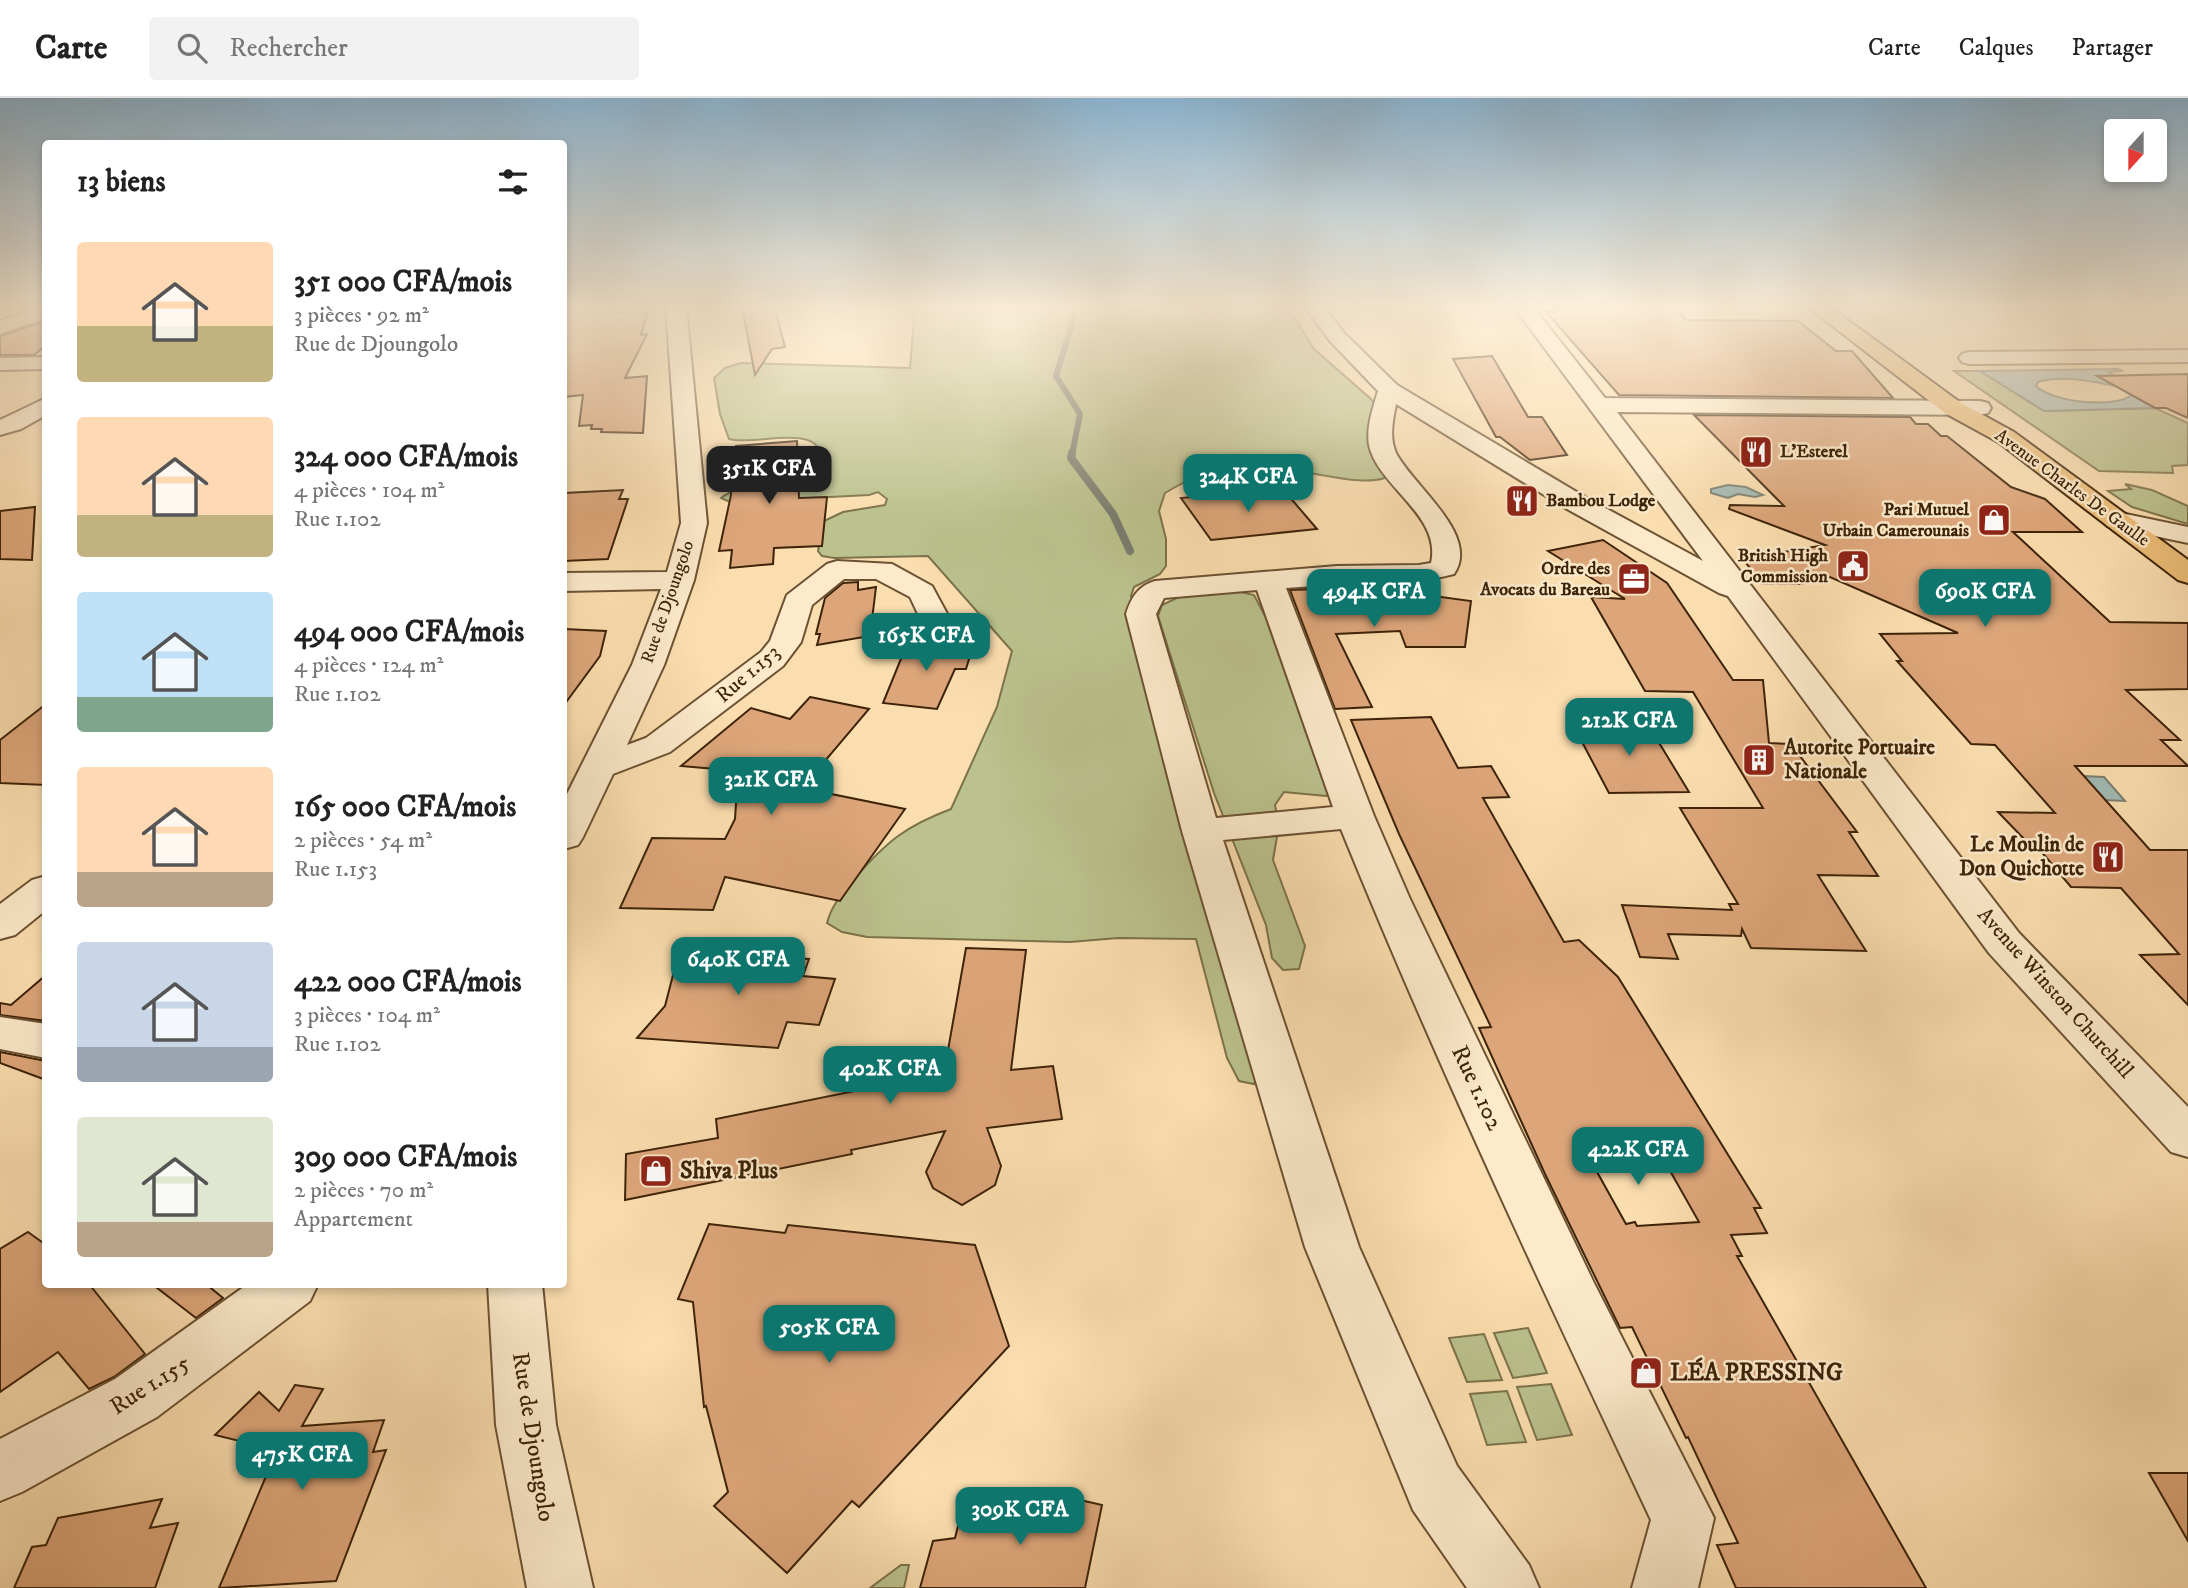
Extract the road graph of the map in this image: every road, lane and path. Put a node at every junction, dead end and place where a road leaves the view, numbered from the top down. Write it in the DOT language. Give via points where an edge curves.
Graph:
graph roads {
  1 [pos="683,377"];
  2 [pos="1376,377"];
  3 [pos="1577,377"];
  4 [pos="1911,377"];
  5 [pos="1938,377"];
  6 [pos="1389,390"];
  7 [pos="1599,405"];
  8 [pos="42,407"];
  9 [pos="1953,408"];
  10 [pos="1980,408"];
  11 [pos="0,428"];
  12 [pos="2006,437"];
  13 [pos="2116,520"];
  14 [pos="2188,535"];
  15 [pos="2188,574"];
  16 [pos="679,580"];
  17 [pos="1268,580"];
  18 [pos="567,582"];
  19 [pos="1740,594"];
  20 [pos="973,634"];
  21 [pos="596,768"];
  22 [pos="1355,816"];
  23 [pos="567,831"];
  24 [pos="1201,831"];
  25 [pos="42,892"];
  26 [pos="0,925"];
  27 [pos="0,1033"];
  28 [pos="42,1040"];
  29 [pos="2188,1138"];
  30 [pos="286,1288"];
  31 [pos="515,1288"];
  32 [pos="0,1471"];
  33 [pos="560,1588"];
  34 [pos="1506,1588"];
  35 [pos="1665,1588"];
  1 -- 16 [label="street, Rue de Djoungolo" via="694,523"];
  2 -- 6 [label="street"];
  3 -- 7 [label="street, Avenue Winston Churchill"];
  4 -- 9 [label="main road, Avenue Charles De Gaulle"];
  5 -- 10 [label="main road, Avenue Charles De Gaulle"];
  6 -- 17 [label="street" via="1380,419 1383,452 1433,518 1447,549 1444,568 1419,574"];
  6 -- 19 [label="street" via="1576,503"];
  7 -- 9 [label="street"];
  7 -- 19 [label="street, Avenue Winston Churchill"];
  8 -- 11 [label="street"];
  9 -- 10 [label="street"];
  9 -- 12 [label="main road, Avenue Charles De Gaulle"];
  10 -- 12 [label="main road, Avenue Charles De Gaulle"];
  12 -- 13 [label="main road, Avenue Charles De Gaulle"];
  13 -- 14 [label="street"];
  13 -- 15 [label="main road, Avenue Charles De Gaulle"];
  16 -- 18 [label="street"];
  16 -- 21 [label="street, Rue de Djoungolo" via="648,665"];
  17 -- 22 [label="street, Rue 1.102"];
  17 -- 24 [label="street" via="1155,590 1145,600 1141,614"];
  19 -- 29 [label="street, Avenue Winston Churchill" via="2004,943"];
  20 -- 21 [label="street, Rue 1.153" via="939,628 922,592 882,570 837,570 799,601 785,642 772,659 658,745"];
  21 -- 23 [label="street, Rue de Djoungolo"];
  22 -- 24 [label="street"];
  22 -- 35 [label="street, Rue 1.102" via="1576,1302 1683,1518"];
  24 -- 34 [label="street" via="1332,1247 1434,1488"];
  25 -- 26 [label="street"];
  27 -- 28 [label="street"];
  30 -- 32 [label="street, Rue 1.155" via="136,1398"];
  31 -- 33 [label="street, Rue de Djoungolo" via="526,1425"];
}
